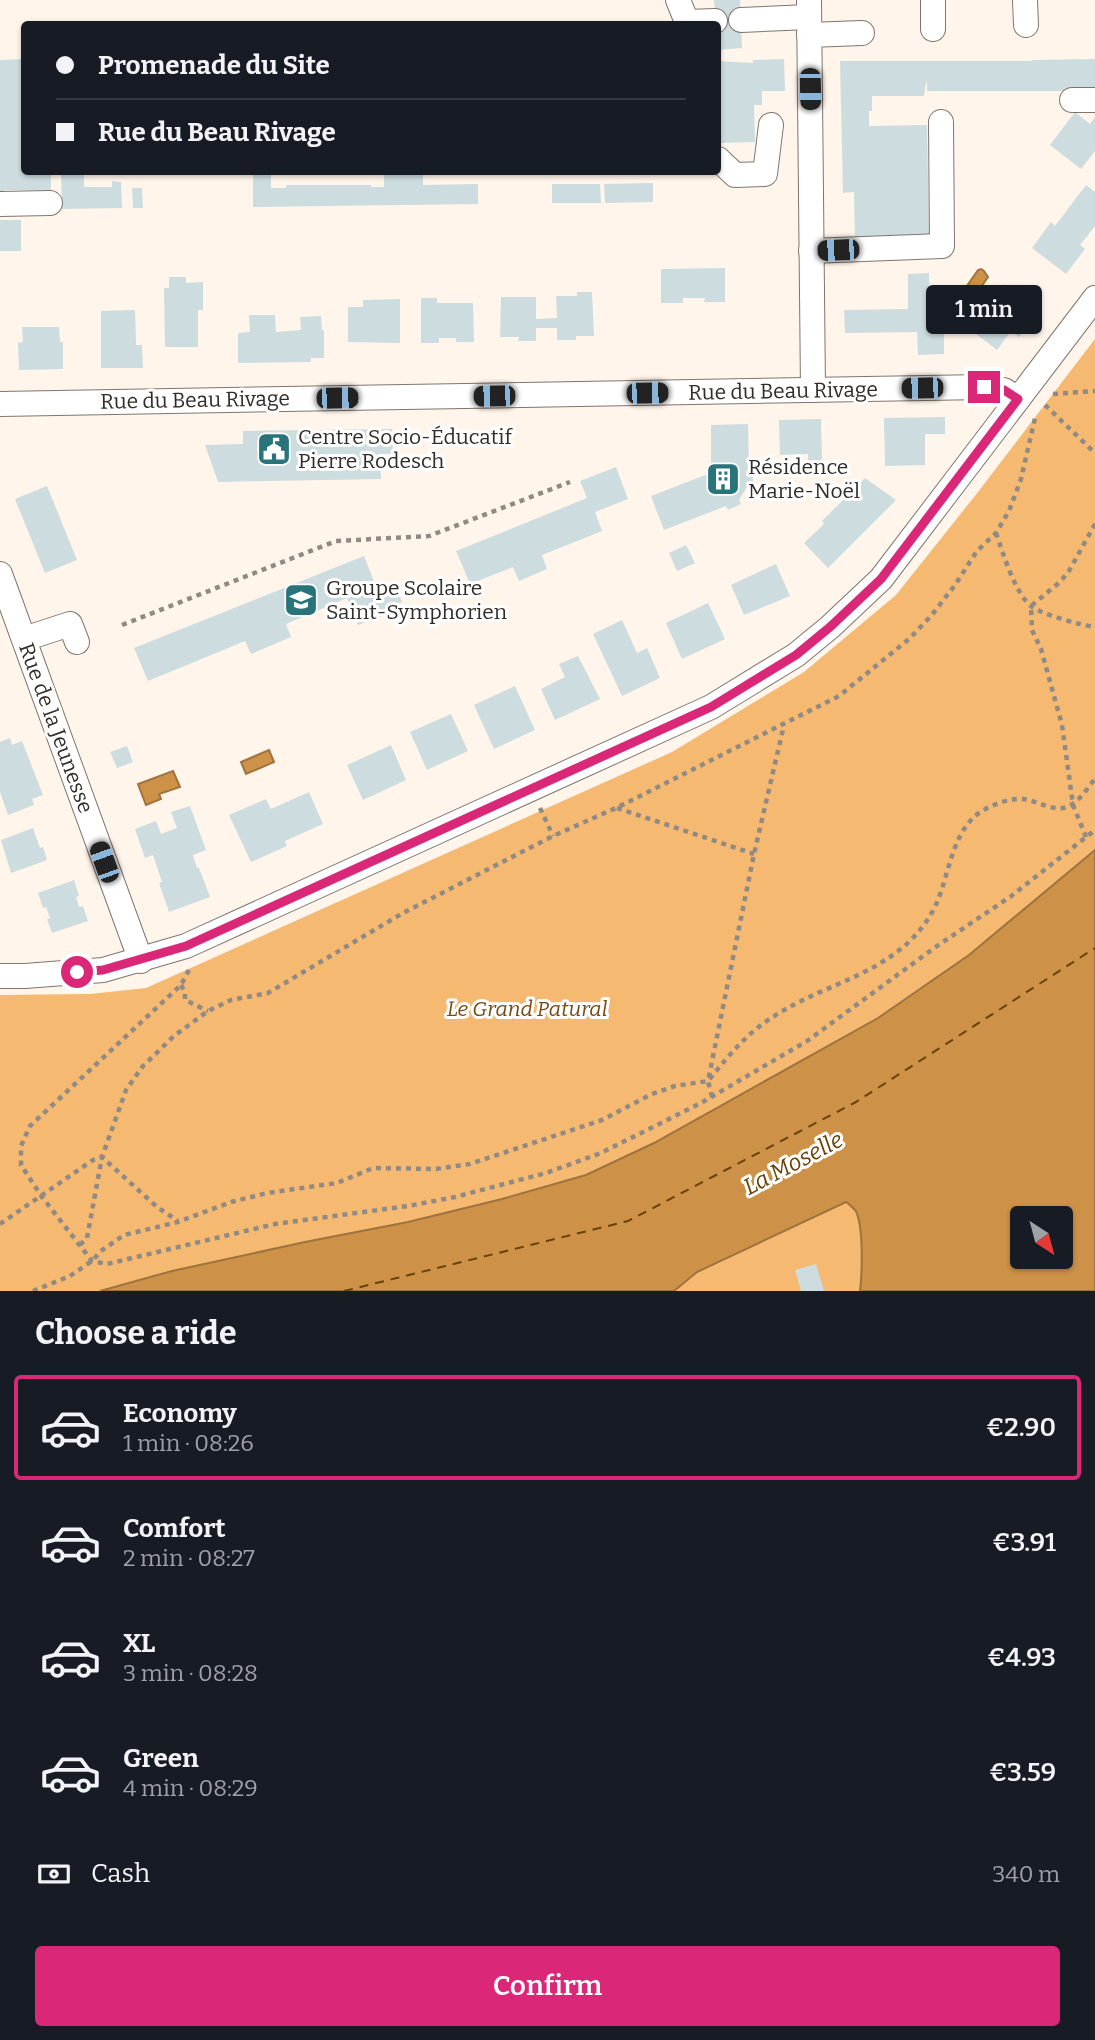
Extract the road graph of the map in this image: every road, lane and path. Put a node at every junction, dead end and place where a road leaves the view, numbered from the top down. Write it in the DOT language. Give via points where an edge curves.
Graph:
graph roads {
  1 [pos="933,0"];
  2 [pos="1026,0"];
  3 [pos="809,17"];
  4 [pos="685,18"];
  5 [pos="741,20"];
  6 [pos="715,21"];
  7 [pos="1026,25"];
  8 [pos="933,29"];
  9 [pos="862,33"];
  10 [pos="941,122"];
  11 [pos="771,125"];
  12 [pos="721,162"];
  13 [pos="0,204"];
  14 [pos="50,204"];
  15 [pos="811,251"];
  16 [pos="1095,298"];
  17 [pos="813,390"];
  18 [pos="1095,391"];
  19 [pos="1018,399"];
  20 [pos="0,404"];
  21 [pos="1045,405"];
  22 [pos="1095,453"];
  23 [pos="570,482"];
  24 [pos="1095,524"];
  25 [pos="996,533"];
  26 [pos="0,574"];
  27 [pos="1031,606"];
  28 [pos="122,625"];
  29 [pos="1095,627"];
  30 [pos="24,639"];
  31 [pos="77,642"];
  32 [pos="784,725"];
  33 [pos="1095,779"];
  34 [pos="532,790"];
  35 [pos="1073,805"];
  36 [pos="616,808"];
  37 [pos="1095,830"];
  38 [pos="552,836"];
  39 [pos="1086,837"];
  40 [pos="754,854"];
  41 [pos="186,946"];
  42 [pos="141,961"];
  43 [pos="0,976"];
  44 [pos="181,985"];
  45 [pos="208,1011"];
  46 [pos="708,1081"];
  47 [pos="712,1097"];
  48 [pos="102,1157"];
  49 [pos="42,1197"];
  50 [pos="178,1222"];
  51 [pos="0,1224"];
  52 [pos="80,1245"];
  53 [pos="92,1261"];
  54 [pos="33,1291"];
  1 -- 8 [label="street"];
  2 -- 7 [label="street"];
  3 -- 5 [label="street"];
  3 -- 9 [label="street"];
  3 -- 15 [label="street"];
  4 -- 6 [label="street"];
  10 -- 15 [label="street" via="942,246"];
  11 -- 12 [label="street" via="765,174 735,176"];
  13 -- 14 [label="street"];
  15 -- 17 [label="street"];
  16 -- 19 [label="street"];
  17 -- 19 [label="street, Rue du Beau Rivage" via="984,387 1004,390"];
  17 -- 20 [label="street, Rue du Beau Rivage"];
  18 -- 21 [label="path" via="1054,393"];
  19 -- 34 [label="street" via="881,579 796,655 711,707"];
  21 -- 22 [label="path"];
  21 -- 25 [label="path" via="1034,419 1021,479"];
  23 -- 28 [label="path" via="429,536 336,541"];
  24 -- 27 [label="path" via="1069,571"];
  25 -- 27 [label="path" via="1016,585"];
  25 -- 32 [label="path" via="909,639 839,696"];
  26 -- 30 [label="street, Rue de la Jeunesse"];
  27 -- 29 [label="path"];
  27 -- 35 [label="path" via="1032,630 1062,725"];
  30 -- 31 [label="street" via="70,624"];
  30 -- 42 [label="street, Rue de la Jeunesse"];
  32 -- 36 [label="path"];
  32 -- 40 [label="path"];
  33 -- 35 [label="path"];
  34 -- 38 [label="path"];
  34 -- 41 [label="street"];
  35 -- 39 [label="path"];
  35 -- 46 [label="path" via="1053,809 1022,799 994,804 973,818 960,838 938,901 904,947 760,1025 740,1041"];
  36 -- 38 [label="path"];
  36 -- 40 [label="path"];
  37 -- 39 [label="path"];
  38 -- 45 [label="path" via="403,914 268,993 231,1000"];
  39 -- 47 [label="path" via="1010,897 807,1041"];
  40 -- 46 [label="path"];
  41 -- 42 [label="street"];
  41 -- 44 [label="path" via="191,966"];
  42 -- 43 [label="street" via="103,970"];
  44 -- 45 [label="path" via="186,1000"];
  44 -- 49 [label="path" via="30,1126 22,1146 22,1165"];
  45 -- 48 [label="path" via="143,1066 126,1090"];
  46 -- 47 [label="path"];
  46 -- 50 [label="path" via="652,1094 601,1121 470,1164 436,1169 373,1168 337,1183 231,1202"];
  47 -- 53 [label="path" via="601,1153 545,1173 443,1199 275,1224 107,1264"];
  48 -- 49 [label="path"];
  48 -- 50 [label="path"];
  48 -- 52 [label="path" via="87,1238"];
  49 -- 51 [label="path"];
  49 -- 52 [label="path"];
  50 -- 53 [label="path" via="124,1235"];
  52 -- 53 [label="path"];
  53 -- 54 [label="path" via="71,1276"];
}
